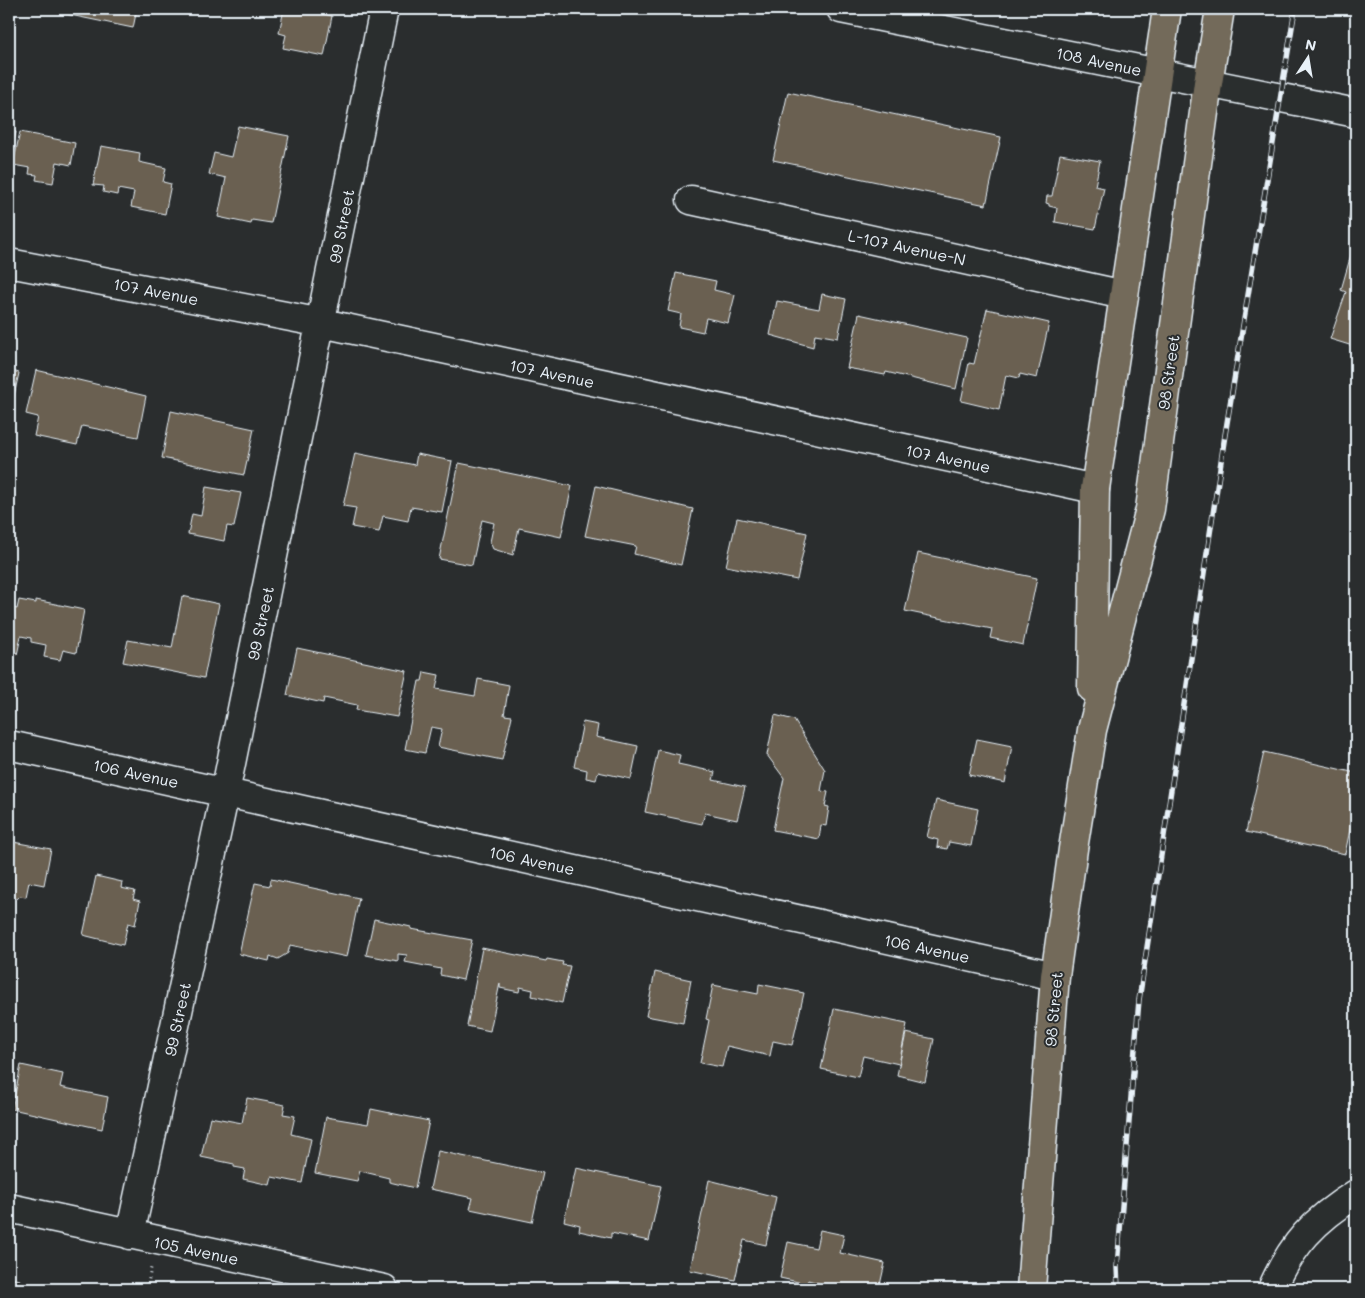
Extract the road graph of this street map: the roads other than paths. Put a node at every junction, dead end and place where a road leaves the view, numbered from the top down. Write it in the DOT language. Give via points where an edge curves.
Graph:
graph roads {
  1 [pos="384,9"];
  2 [pos="841,9"];
  3 [pos="1167,9"];
  4 [pos="1220,9"];
  5 [pos="1156,73"];
  6 [pos="1208,83"];
  7 [pos="1356,114"];
  8 [pos="691,200"];
  9 [pos="9,263"];
  10 [pos="1124,294"];
  11 [pos="322,323"];
  12 [pos="1095,490"];
  13 [pos="1092,730"];
  14 [pos="9,745"];
  15 [pos="225,793"];
  16 [pos="1055,976"];
  17 [pos="1356,1194"];
  18 [pos="9,1208"];
  19 [pos="130,1236"];
  20 [pos="384,1289"];
  21 [pos="1031,1289"];
  22 [pos="1272,1289"];
  1 -- 11 [label="street, 99 Street"];
  2 -- 5 [label="street, 108 Avenue"];
  3 -- 5 [label="main road, 98 Street"];
  4 -- 6 [label="main road, 98 Street"];
  5 -- 6 [label="street, 108 Avenue"];
  5 -- 10 [label="main road, 98 Street"];
  6 -- 7 [label="street, 108 Avenue"];
  6 -- 13 [label="main road, 98 Street" via="1150,509"];
  8 -- 10 [label="street, L-107 Avenue-N"];
  9 -- 11 [label="street, 107 Avenue"];
  10 -- 12 [label="main road, 98 Street"];
  11 -- 12 [label="street, 107 Avenue"];
  11 -- 15 [label="street, 99 Street"];
  12 -- 13 [label="main road, 98 Street"];
  13 -- 16 [label="main road, 98 Street"];
  14 -- 15 [label="street, 106 Avenue"];
  15 -- 16 [label="street, 106 Avenue"];
  15 -- 19 [label="street, 99 Street"];
  16 -- 21 [label="main road, 98 Street"];
  17 -- 22 [label="street" via="1331,1210 1303,1235"];
  18 -- 19 [label="street, 105 Avenue"];
  19 -- 20 [label="street, 105 Avenue"];
}
